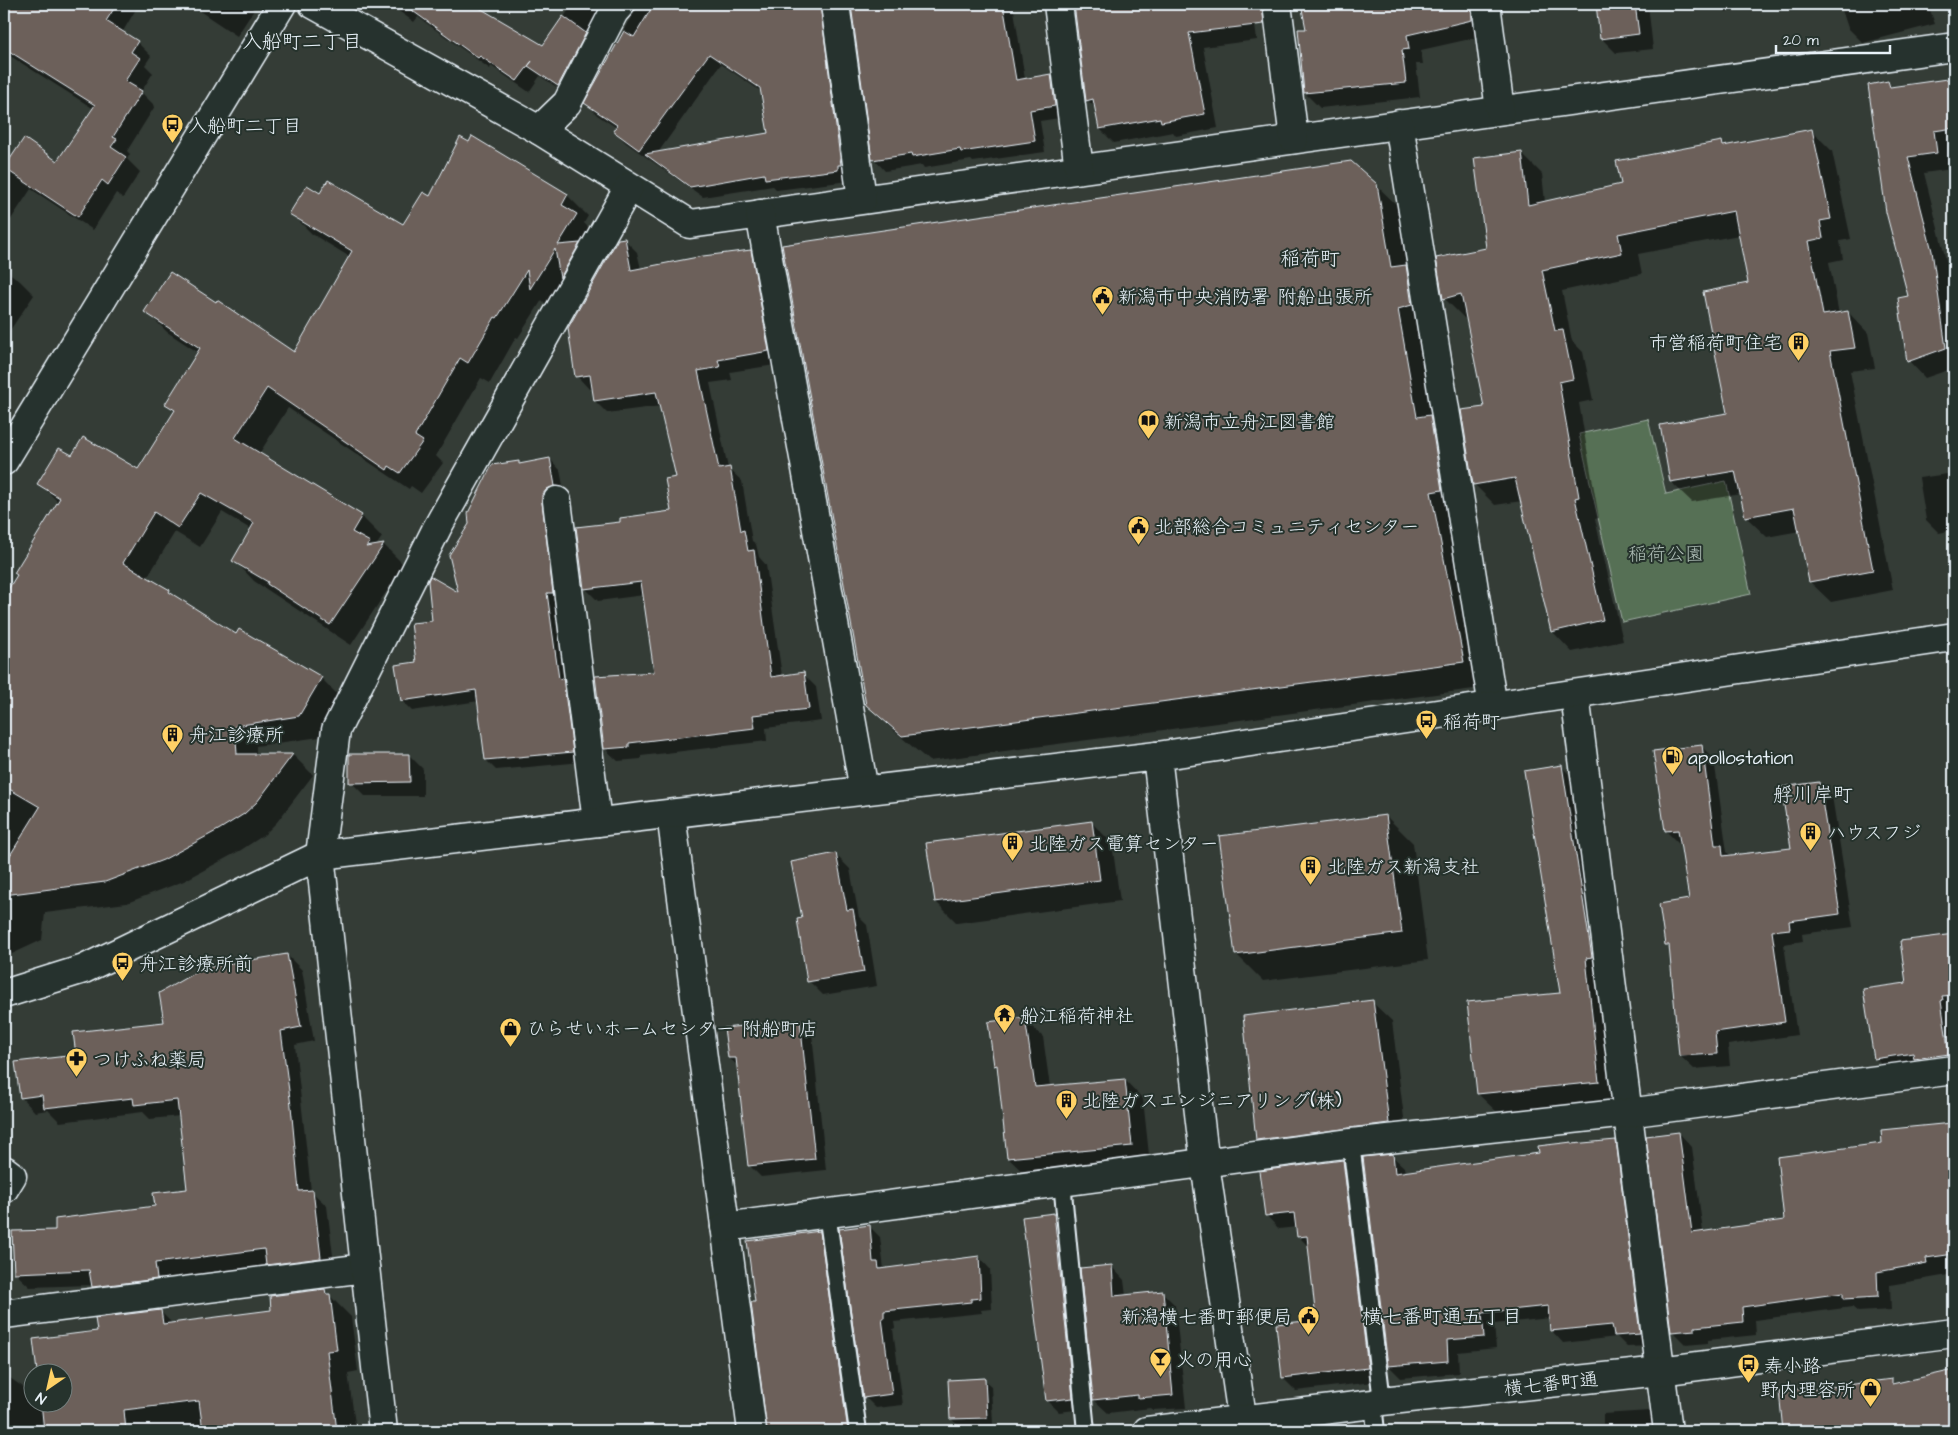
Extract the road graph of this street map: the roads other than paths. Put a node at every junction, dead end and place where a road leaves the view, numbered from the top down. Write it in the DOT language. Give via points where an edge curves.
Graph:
graph roads {
  1 [pos="282,4"];
  2 [pos="314,4"];
  3 [pos="621,4"];
  4 [pos="835,4"];
  5 [pos="1058,4"];
  6 [pos="1277,4"];
  7 [pos="1486,4"];
  8 [pos="1954,47"];
  9 [pos="1500,110"];
  10 [pos="1399,124"];
  11 [pos="539,130"];
  12 [pos="1294,139"];
  13 [pos="1079,169"];
  14 [pos="629,186"];
  15 [pos="862,199"];
  16 [pos="760,214"];
  17 [pos="4,461"];
  18 [pos="557,501"];
  19 [pos="1954,637"];
  20 [pos="1575,695"];
  21 [pos="1494,707"];
  22 [pos="1157,756"];
  23 [pos="864,790"];
  24 [pos="670,814"];
  25 [pos="597,822"];
  26 [pos="320,855"];
  27 [pos="4,994"];
  28 [pos="1954,1070"];
  29 [pos="1627,1113"];
  30 [pos="1351,1143"];
  31 [pos="1205,1164"];
  32 [pos="4,1170"];
  33 [pos="1062,1182"];
  34 [pos="4,1189"];
  35 [pos="827,1213"];
  36 [pos="725,1227"];
  37 [pos="365,1268"];
  38 [pos="4,1314"];
  39 [pos="1954,1333"];
  40 [pos="1660,1371"];
  41 [pos="1378,1402"];
  42 [pos="1244,1425"];
  43 [pos="383,1431"];
  44 [pos="752,1431"];
  45 [pos="858,1431"];
  46 [pos="1086,1431"];
  47 [pos="1148,1431"];
  48 [pos="1376,1431"];
  49 [pos="1668,1431"];
  1 -- 17 [label="street"];
  2 -- 11 [label="street"];
  3 -- 11 [label="street" via="567,103"];
  4 -- 15 [label="street"];
  5 -- 13 [label="street"];
  6 -- 12 [label="street"];
  7 -- 9 [label="street"];
  8 -- 9 [label="street"];
  9 -- 10 [label="street"];
  10 -- 12 [label="street"];
  10 -- 21 [label="street"];
  11 -- 14 [label="street"];
  12 -- 13 [label="street"];
  13 -- 15 [label="street"];
  14 -- 16 [label="street" via="690,224"];
  14 -- 26 [label="street" via="436,528 336,730"];
  15 -- 16 [label="street"];
  16 -- 23 [label="street"];
  18 -- 25 [label="street"];
  19 -- 20 [label="street"];
  20 -- 21 [label="street"];
  20 -- 29 [label="street"];
  21 -- 22 [label="street"];
  22 -- 23 [label="street"];
  22 -- 31 [label="street"];
  23 -- 24 [label="street"];
  24 -- 25 [label="street"];
  24 -- 36 [label="street"];
  25 -- 26 [label="street"];
  26 -- 27 [label="street" via="84,969"];
  26 -- 37 [label="street"];
  28 -- 29 [label="street"];
  29 -- 30 [label="street"];
  29 -- 40 [label="street"];
  30 -- 31 [label="street"];
  30 -- 41 [label="lane"];
  31 -- 33 [label="street"];
  31 -- 42 [label="street"];
  32 -- 34 [label="street" via="12,1176"];
  33 -- 35 [label="street"];
  33 -- 46 [label="lane"];
  35 -- 36 [label="street"];
  35 -- 45 [label="lane"];
  36 -- 44 [label="street"];
  37 -- 38 [label="street"];
  37 -- 43 [label="street"];
  39 -- 40 [label="street, 横七番町通"];
  40 -- 41 [label="street, 横七番町通"];
  40 -- 49 [label="street"];
  41 -- 42 [label="street, 横七番町通"];
  41 -- 48 [label="lane"];
  42 -- 47 [label="street, 横七番町通"];
}
